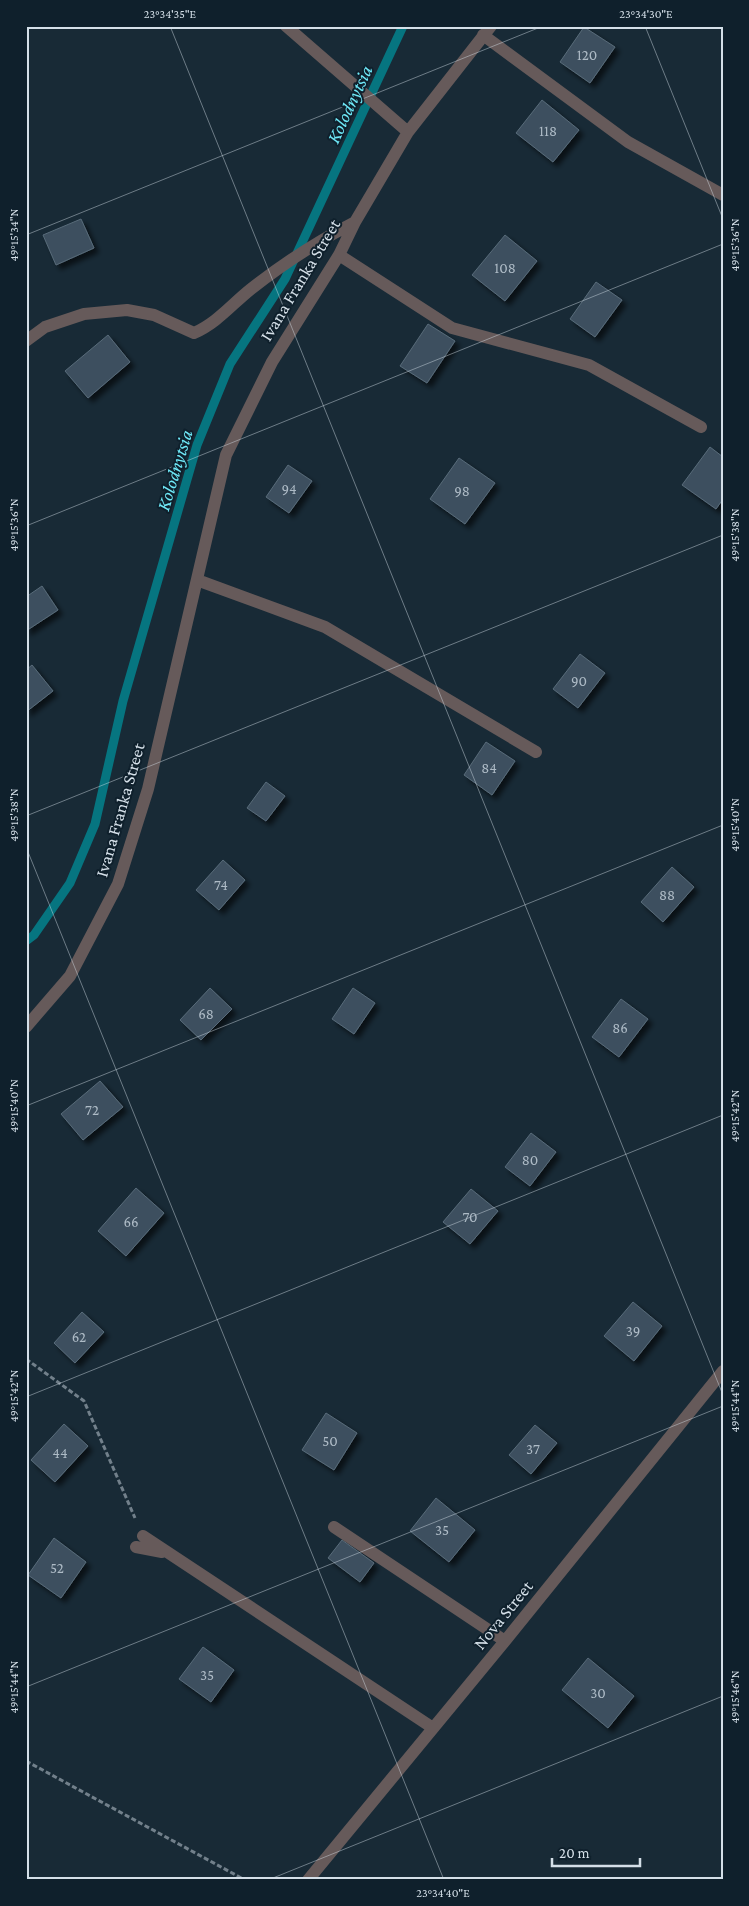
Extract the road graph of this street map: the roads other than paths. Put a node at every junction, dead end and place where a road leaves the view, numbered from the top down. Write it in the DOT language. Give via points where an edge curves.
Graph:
graph roads {
  1 [pos="286,26"];
  2 [pos="487,31"];
  3 [pos="408,132"];
  4 [pos="723,195"];
  5 [pos="355,222"];
  6 [pos="340,255"];
  7 [pos="26,341"];
  8 [pos="701,427"];
  9 [pos="197,580"];
  10 [pos="536,752"];
  11 [pos="26,1027"];
  12 [pos="723,1371"];
  13 [pos="334,1527"];
  14 [pos="140,1541"];
  15 [pos="505,1642"];
  16 [pos="433,1728"];
  17 [pos="308,1880"];
  1 -- 3 [label="street"];
  2 -- 3 [label="street, Ivana Franka Street"];
  2 -- 4 [label="street" via="628,142"];
  3 -- 5 [label="street, Ivana Franka Street"];
  5 -- 6 [label="street, Ivana Franka Street"];
  5 -- 7 [label="street" via="285,263 209,326 194,333 154,315 127,310 84,314 45,327"];
  6 -- 8 [label="street" via="452,328 589,365"];
  6 -- 9 [label="street, Ivana Franka Street" via="272,362 226,455"];
  9 -- 10 [label="street" via="325,628"];
  9 -- 11 [label="street, Ivana Franka Street" via="148,789 118,884 70,976"];
  12 -- 15 [label="street, Nova Street"];
  13 -- 15 [label="street"];
  14 -- 16 [label="street" via="169,1554"];
  15 -- 16 [label="street, Nova Street"];
  16 -- 17 [label="street, Nova Street"];
}
